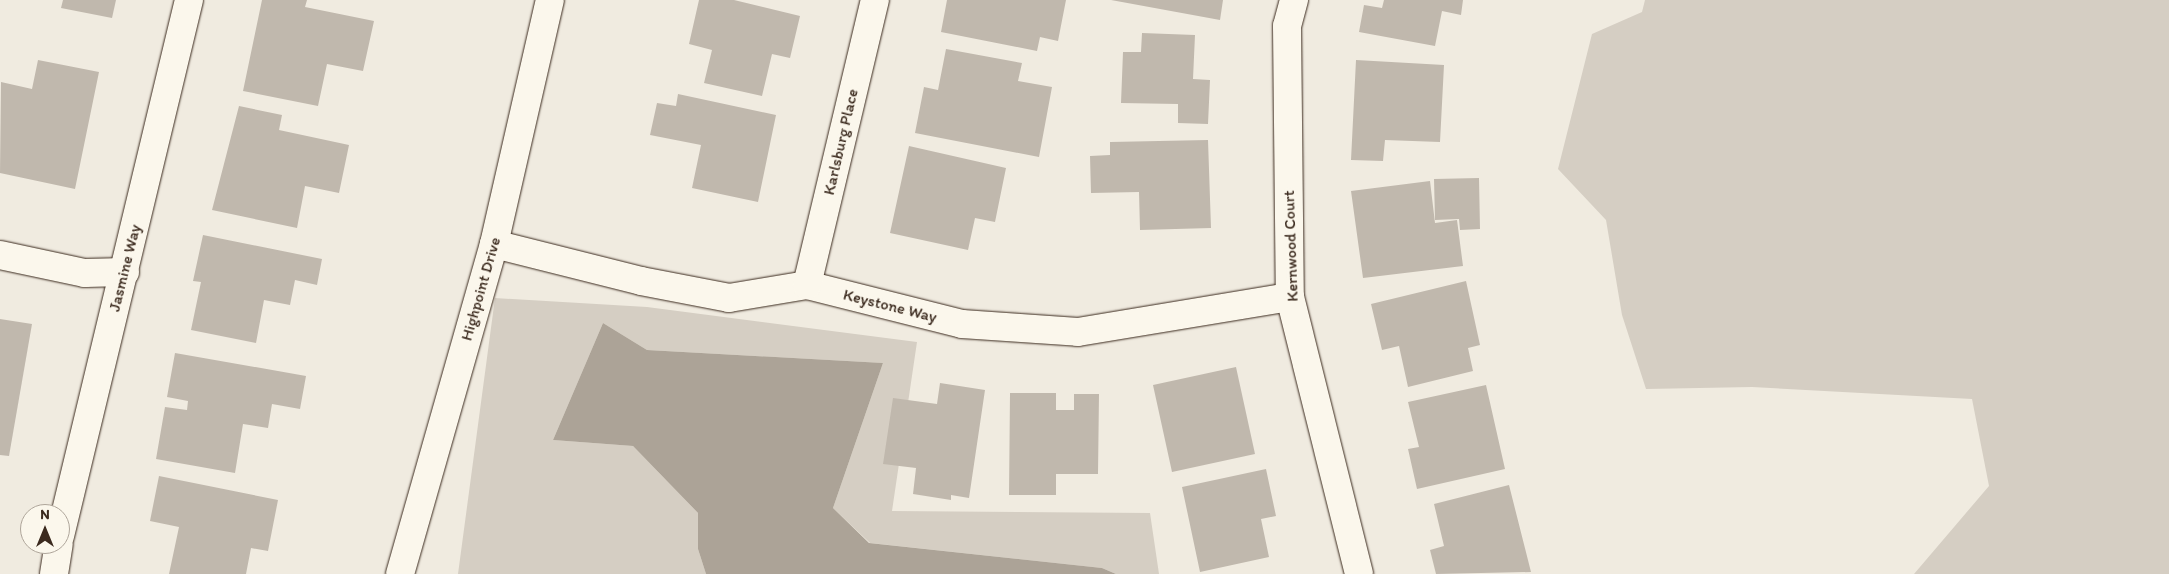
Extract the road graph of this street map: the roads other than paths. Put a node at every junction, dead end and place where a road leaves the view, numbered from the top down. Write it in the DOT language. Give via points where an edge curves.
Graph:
graph roads {
  1 [pos="189,0"];
  2 [pos="550,0"];
  3 [pos="875,0"];
  4 [pos="1294,0"];
  5 [pos="494,244"];
  6 [pos="0,255"];
  7 [pos="124,272"];
  8 [pos="807,284"];
  9 [pos="1290,297"];
  10 [pos="68,504"];
  11 [pos="57,554"];
  12 [pos="54,574"];
  13 [pos="400,574"];
  14 [pos="1359,574"];
  1 -- 7 [label="street, Jasmine Way"];
  2 -- 5 [label="street, Highpoint Drive"];
  3 -- 8 [label="street, Karlsburg Place"];
  4 -- 9 [label="street, Kernwood Court" via="1288,26"];
  5 -- 8 [label="street, Keystone Way" via="640,281 729,298"];
  5 -- 13 [label="street, Highpoint Drive"];
  6 -- 7 [label="street" via="85,273"];
  7 -- 10 [label="street, Jasmine Way"];
  8 -- 9 [label="street, Keystone Way" via="962,324 1078,332"];
  9 -- 14 [label="street, Kernwood Court"];
  11 -- 12 [label="street"];
}
